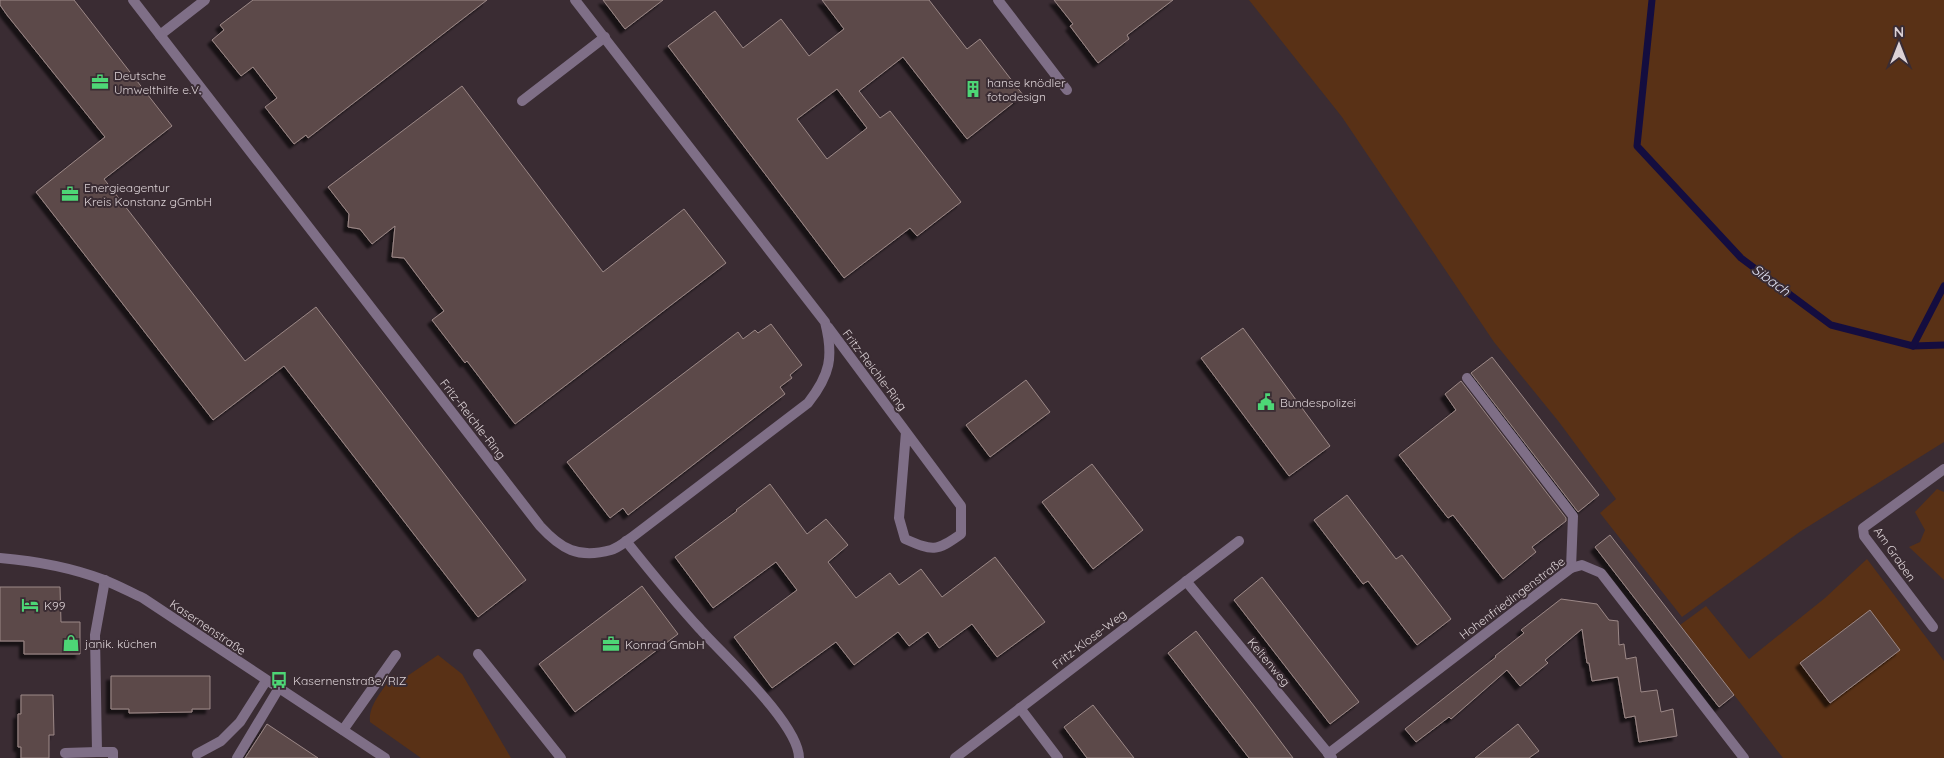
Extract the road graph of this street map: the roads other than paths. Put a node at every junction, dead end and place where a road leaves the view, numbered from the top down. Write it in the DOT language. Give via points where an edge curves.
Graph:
graph roads {
  1 [pos="133,0"];
  2 [pos="204,0"];
  3 [pos="575,0"];
  4 [pos="998,0"];
  5 [pos="160,35"];
  6 [pos="605,37"];
  7 [pos="1067,90"];
  8 [pos="522,102"];
  9 [pos="825,322"];
  10 [pos="1467,378"];
  11 [pos="906,432"];
  12 [pos="1944,469"];
  13 [pos="1238,541"];
  14 [pos="626,542"];
  15 [pos="0,558"];
  16 [pos="1572,568"];
  17 [pos="105,580"];
  18 [pos="1186,581"];
  19 [pos="1933,627"];
  20 [pos="478,654"];
  21 [pos="396,655"];
  22 [pos="266,681"];
  23 [pos="280,688"];
  24 [pos="1020,708"];
  25 [pos="344,730"];
  26 [pos="97,752"];
  27 [pos="65,753"];
  28 [pos="197,754"];
  29 [pos="1330,756"];
  30 [pos="113,758"];
  31 [pos="237,758"];
  32 [pos="385,758"];
  33 [pos="561,758"];
  34 [pos="798,758"];
  35 [pos="955,758"];
  36 [pos="1058,758"];
  37 [pos="1744,758"];
  1 -- 5 [label="street, Fritz-Reichle-Ring"];
  2 -- 5 [label="street"];
  3 -- 6 [label="street, Fritz-Reichle-Ring"];
  4 -- 7 [label="street"];
  5 -- 14 [label="street, Fritz-Reichle-Ring" via="540,526 566,549 581,554 612,550"];
  6 -- 8 [label="street"];
  6 -- 9 [label="street, Fritz-Reichle-Ring"];
  9 -- 11 [label="street, Fritz-Reichle-Ring"];
  9 -- 14 [label="street, Fritz-Reichle-Ring" via="830,343 830,365 822,386 808,402"];
  10 -- 16 [label="street" via="1573,516"];
  11 -- 11 [label="street, Fritz-Reichle-Ring" via="961,506 961,534 944,546 927,548 905,539 899,518"];
  12 -- 19 [label="street, Am Graben" via="1863,528 1864,536"];
  13 -- 18 [label="street, Fritz-Klose-Weg"];
  14 -- 34 [label="street" via="699,628 768,701 791,736"];
  15 -- 17 [label="street, Kasernenstraße" via="38,561"];
  16 -- 29 [label="street, Hohenfriedingenstraße"];
  16 -- 37 [label="street, Hohenfriedingenstraße" via="1582,565 1602,573"];
  17 -- 22 [label="street, Kasernenstraße" via="143,598"];
  17 -- 26 [label="street" via="95,635"];
  18 -- 24 [label="street, Fritz-Klose-Weg"];
  18 -- 29 [label="street, Keltenweg"];
  20 -- 33 [label="street"];
  21 -- 25 [label="street"];
  22 -- 23 [label="street, Kasernenstraße"];
  22 -- 28 [label="street" via="240,722 222,741"];
  23 -- 25 [label="street, Kasernenstraße"];
  23 -- 31 [label="street"];
  24 -- 35 [label="street, Fritz-Klose-Weg"];
  24 -- 36 [label="street"];
  25 -- 32 [label="street, Kasernenstraße"];
  26 -- 27 [label="street"];
  26 -- 30 [label="street" via="113,752"];
}
